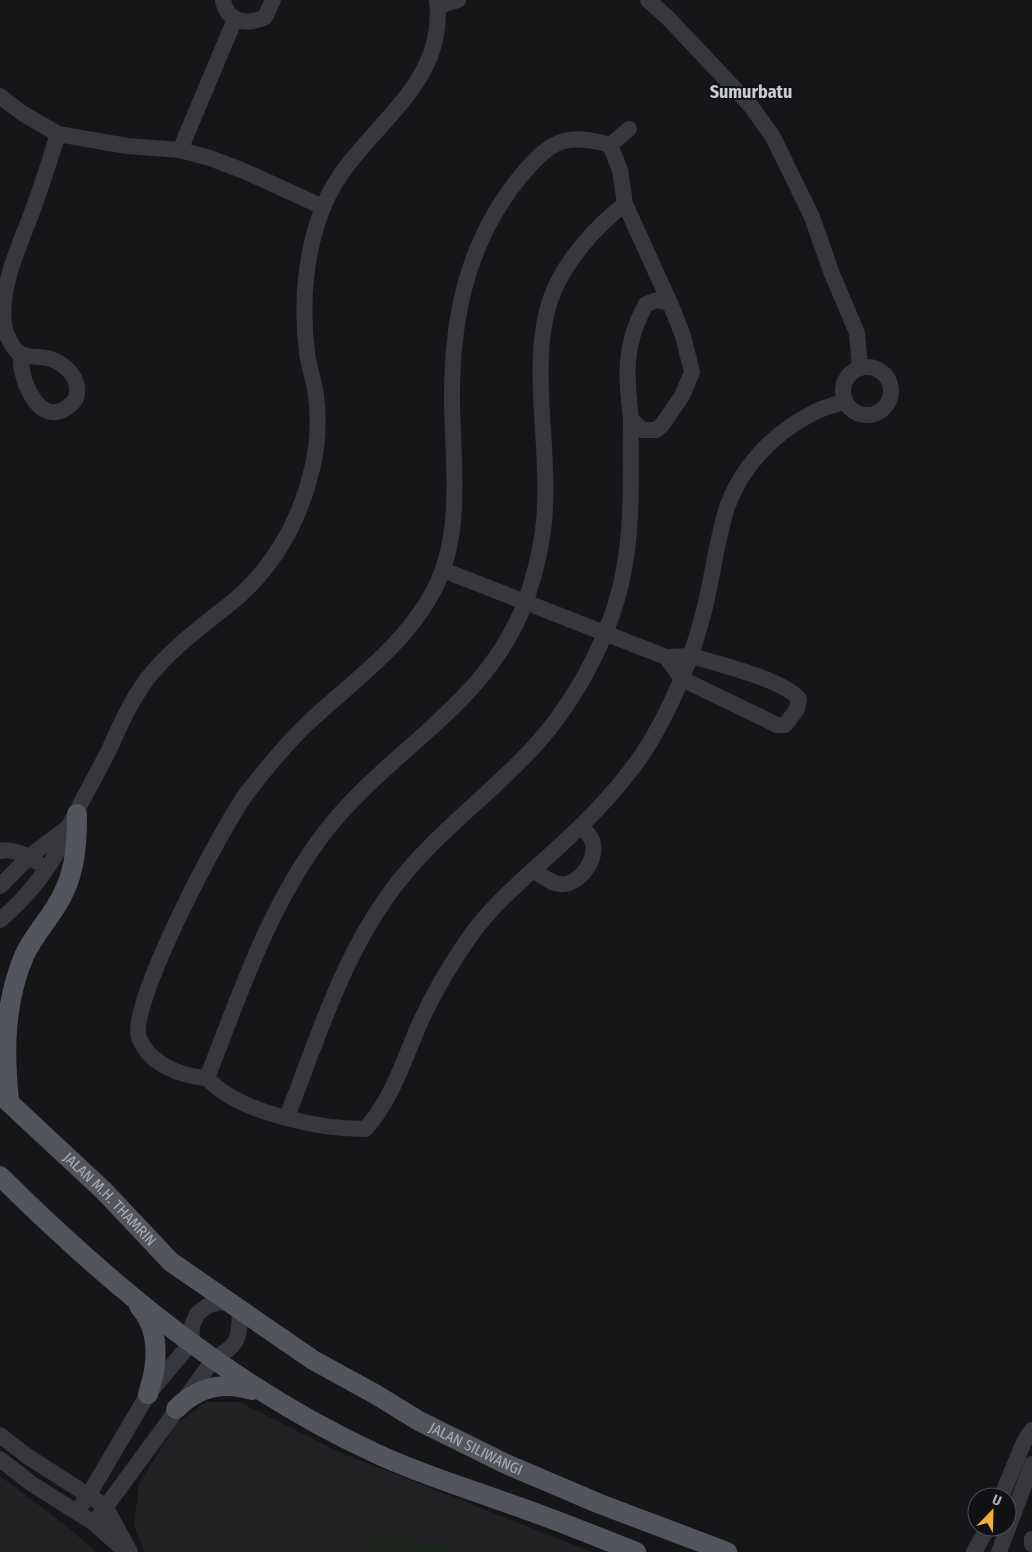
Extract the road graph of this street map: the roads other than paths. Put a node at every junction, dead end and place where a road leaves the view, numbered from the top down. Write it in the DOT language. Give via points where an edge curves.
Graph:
graph roads {
  1 [pos="223,0"];
  2 [pos="274,0"];
  3 [pos="458,0"];
  4 [pos="648,0"];
  5 [pos="437,3"];
  6 [pos="235,19"];
  7 [pos="0,96"];
  8 [pos="630,129"];
  9 [pos="58,134"];
  10 [pos="610,145"];
  11 [pos="180,150"];
  12 [pos="625,204"];
  13 [pos="323,207"];
  14 [pos="670,303"];
  15 [pos="21,354"];
  16 [pos="860,367"];
  17 [pos="845,401"];
  18 [pos="630,419"];
  19 [pos="443,570"];
  20 [pos="525,601"];
  21 [pos="605,632"];
  22 [pos="692,656"];
  23 [pos="666,657"];
  24 [pos="682,679"];
  25 [pos="73,820"];
  26 [pos="581,826"];
  27 [pos="0,851"];
  28 [pos="30,856"];
  29 [pos="46,869"];
  30 [pos="533,870"];
  31 [pos="0,886"];
  32 [pos="0,920"];
  33 [pos="207,1078"];
  34 [pos="5,1098"];
  35 [pos="287,1117"];
  36 [pos="0,1176"];
  37 [pos="126,1293"];
  38 [pos="232,1306"];
  39 [pos="191,1343"];
  40 [pos="214,1359"];
  41 [pos="148,1394"];
  42 [pos="266,1395"];
  43 [pos="176,1410"];
  44 [pos="1032,1430"];
  45 [pos="0,1435"];
  46 [pos="0,1459"];
  47 [pos="1032,1464"];
  48 [pos="1005,1487"];
  49 [pos="88,1496"];
  50 [pos="105,1506"];
  51 [pos="77,1511"];
  52 [pos="94,1523"];
  53 [pos="1032,1539"];
  54 [pos="1032,1544"];
  55 [pos="977,1547"];
  56 [pos="1000,1551"];
  57 [pos="128,1552"];
  58 [pos="636,1552"];
  59 [pos="728,1552"];
  1 -- 6 [label="street" via="224,7"];
  2 -- 6 [label="street" via="270,11 259,20 250,23"];
  3 -- 5 [label="street"];
  4 -- 16 [label="street" via="751,106 774,137 812,217 857,333"];
  5 -- 13 [label="street" via="430,59 420,79 358,152 332,188"];
  6 -- 11 [label="street"];
  7 -- 9 [label="street"];
  8 -- 10 [label="street"];
  9 -- 11 [label="street" via="127,146"];
  9 -- 15 [label="street" via="42,186 8,269 2,295 4,327 9,340"];
  10 -- 12 [label="street" via="620,170"];
  10 -- 19 [label="street" via="585,138 568,138 537,157 502,200 473,259 456,316 453,528"];
  11 -- 13 [label="street" via="244,171"];
  12 -- 14 [label="street"];
  12 -- 20 [label="street" via="597,227 551,297 542,355 546,504 542,536"];
  13 -- 25 [label="street" via="308,264 304,313 318,421 317,450 293,528 277,555 228,606 174,650 147,680 128,708"];
  14 -- 18 [label="street" via="657,300 646,304 629,346 626,369"];
  14 -- 18 [label="street" via="691,364 690,378 682,396 656,430 642,430"];
  16 -- 17 [label="street" via="845,381"];
  16 -- 17 [label="street" via="874,367 886,375 891,387 890,401 881,411 868,415 854,411"];
  17 -- 22 [label="street" via="816,411 790,427 746,468 725,514"];
  18 -- 21 [label="street" via="626,557"];
  19 -- 20 [label="street"];
  19 -- 33 [label="street" via="416,619 384,655 306,725 234,810 196,882 159,964 138,1019 138,1028 139,1038 153,1057 171,1070"];
  20 -- 21 [label="street"];
  20 -- 33 [label="street" via="513,632 481,679 457,706 392,761 343,811 304,862 270,920"];
  21 -- 23 [label="street"];
  21 -- 35 [label="street" via="578,686 553,723 531,750 408,870 372,919 345,969"];
  22 -- 23 [label="street"];
  22 -- 24 [label="street"];
  22 -- 24 [label="street" via="788,689 799,698 797,709 787,723 776,725"];
  23 -- 24 [label="street"];
  24 -- 26 [label="street" via="669,708 630,772"];
  25 -- 28 [label="street"];
  25 -- 29 [label="street"];
  25 -- 34 [label="main road" via="76,861 68,884 25,954 8,1012"];
  26 -- 30 [label="street"];
  26 -- 30 [label="street" via="591,838 594,849 591,861 579,877 565,884 550,881"];
  27 -- 28 [label="street"];
  28 -- 29 [label="street"];
  28 -- 31 [label="street"];
  29 -- 32 [label="street"];
  30 -- 35 [label="street" via="490,911 450,966 374,1120 365,1129 338,1129"];
  33 -- 35 [label="street" via="217,1090 236,1100"];
  34 -- 38 [label="main road, JALAN M.H. THAMRIN" via="104,1191 171,1262"];
  36 -- 37 [label="main road"];
  37 -- 39 [label="main road"];
  37 -- 41 [label="main road" via="141,1309 152,1329 156,1358"];
  38 -- 39 [label="street" via="207,1306 197,1314"];
  38 -- 40 [label="street" via="240,1335 234,1346"];
  38 -- 59 [label="main road, JALAN SILIWANGI" via="313,1360 419,1421 506,1464 600,1504"];
  39 -- 40 [label="main road"];
  39 -- 41 [label="street"];
  40 -- 42 [label="main road"];
  40 -- 43 [label="street"];
  41 -- 49 [label="street"];
  42 -- 43 [label="main road" via="240,1386 211,1387 186,1399"];
  42 -- 58 [label="main road" via="375,1454"];
  43 -- 50 [label="street"];
  44 -- 48 [label="street"];
  45 -- 49 [label="street"];
  46 -- 51 [label="street" via="32,1484"];
  47 -- 56 [label="street"];
  49 -- 50 [label="street"];
  49 -- 51 [label="street"];
  50 -- 52 [label="street"];
  50 -- 57 [label="street"];
  51 -- 52 [label="street"];
  52 -- 57 [label="street"];
  53 -- 54 [label="street"];
  55 -- 56 [label="street"];
}
